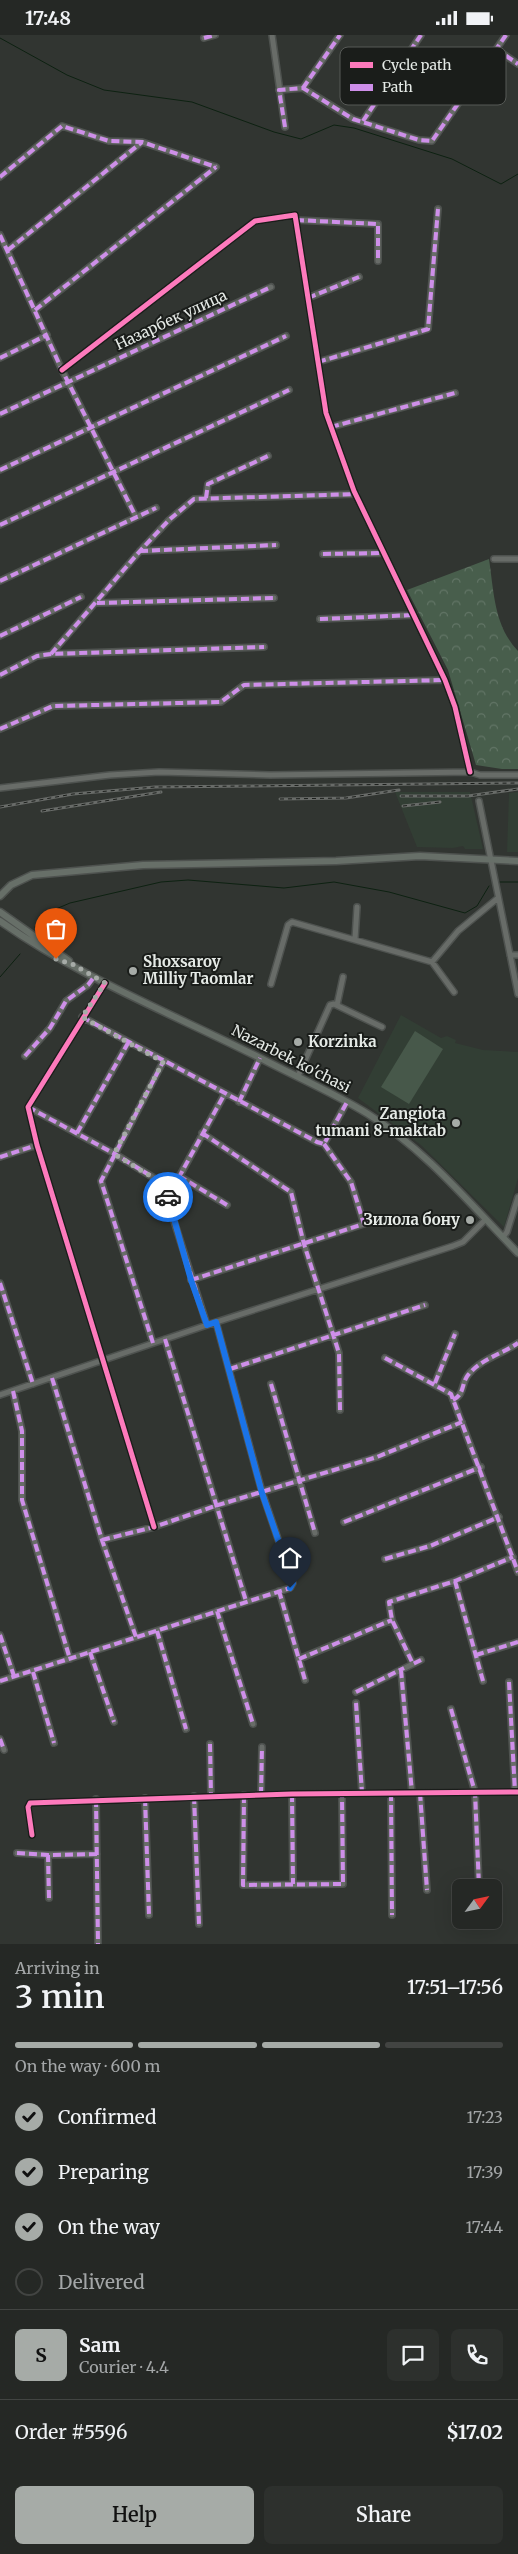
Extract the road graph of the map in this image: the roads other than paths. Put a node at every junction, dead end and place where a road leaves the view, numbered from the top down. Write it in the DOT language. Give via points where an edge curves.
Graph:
graph roads {
  1 [pos="214,35"];
  2 [pos="272,35"];
  3 [pos="340,35"];
  4 [pos="422,35"];
  5 [pos="506,35"];
  6 [pos="204,38"];
  7 [pos="414,47"];
  8 [pos="497,47"];
  9 [pos="506,56"];
  10 [pos="518,64"];
  11 [pos="303,88"];
  12 [pos="279,90"];
  13 [pos="374,105"];
  14 [pos="457,105"];
  15 [pos="363,121"];
  16 [pos="285,127"];
  17 [pos="142,142"];
  18 [pos="0,177"];
  19 [pos="438,209"];
  20 [pos="296,220"];
  21 [pos="0,235"];
  22 [pos="8,250"];
  23 [pos="378,261"];
  24 [pos="359,277"];
  25 [pos="271,287"];
  26 [pos="308,298"];
  27 [pos="35,310"];
  28 [pos="47,335"];
  29 [pos="286,336"];
  30 [pos="0,358"];
  31 [pos="318,362"];
  32 [pos="62,370"];
  33 [pos="70,382"];
  34 [pos="289,391"];
  35 [pos="455,393"];
  36 [pos="0,414"];
  37 [pos="92,427"];
  38 [pos="332,427"];
  39 [pos="268,456"];
  40 [pos="0,470"];
  41 [pos="114,472"];
  42 [pos="356,495"];
  43 [pos="206,498"];
  44 [pos="156,508"];
  45 [pos="136,517"];
  46 [pos="0,525"];
  47 [pos="276,545"];
  48 [pos="140,551"];
  49 [pos="384,553"];
  50 [pos="323,554"];
  51 [pos="494,559"];
  52 [pos="518,559"];
  53 [pos="0,581"];
  54 [pos="81,597"];
  55 [pos="274,599"];
  56 [pos="97,603"];
  57 [pos="414,615"];
  58 [pos="320,619"];
  59 [pos="0,636"];
  60 [pos="264,647"];
  61 [pos="51,654"];
  62 [pos="0,675"];
  63 [pos="445,680"];
  64 [pos="0,729"];
  65 [pos="470,772"];
  66 [pos="518,775"];
  67 [pos="0,788"];
  68 [pos="479,801"];
  69 [pos="490,861"];
  70 [pos="518,861"];
  71 [pos="0,896"];
  72 [pos="498,898"];
  73 [pos="357,907"];
  74 [pos="0,912"];
  75 [pos="0,921"];
  76 [pos="355,939"];
  77 [pos="510,955"];
  78 [pos="518,955"];
  79 [pos="432,962"];
  80 [pos="72,964"];
  81 [pos="94,977"];
  82 [pos="343,977"];
  83 [pos="105,983"];
  84 [pos="271,984"];
  85 [pos="454,992"];
  86 [pos="518,994"];
  87 [pos="337,1005"];
  88 [pos="82,1017"];
  89 [pos="382,1027"];
  90 [pos="128,1043"];
  91 [pos="24,1056"];
  92 [pos="260,1058"];
  93 [pos="163,1062"];
  94 [pos="298,1076"];
  95 [pos="224,1095"];
  96 [pos="347,1101"];
  97 [pos="239,1102"];
  98 [pos="28,1107"];
  99 [pos="77,1133"];
  100 [pos="202,1133"];
  101 [pos="324,1143"];
  102 [pos="36,1145"];
  103 [pos="114,1154"];
  104 [pos="0,1157"];
  105 [pos="179,1176"];
  106 [pos="172,1189"];
  107 [pos="518,1197"];
  108 [pos="227,1205"];
  109 [pos="486,1219"];
  110 [pos="376,1220"];
  111 [pos="364,1224"];
  112 [pos="502,1237"];
  113 [pos="304,1244"];
  114 [pos="518,1253"];
  115 [pos="191,1280"];
  116 [pos="0,1283"];
  117 [pos="318,1289"];
  118 [pos="425,1305"];
  119 [pos="216,1322"];
  120 [pos="207,1325"];
  121 [pos="455,1334"];
  122 [pos="333,1337"];
  123 [pos="165,1339"];
  124 [pos="153,1343"];
  125 [pos="518,1343"];
  126 [pos="385,1359"];
  127 [pos="102,1361"];
  128 [pos="230,1369"];
  129 [pos="52,1378"];
  130 [pos="435,1383"];
  131 [pos="33,1384"];
  132 [pos="271,1384"];
  133 [pos="13,1391"];
  134 [pos="0,1395"];
  135 [pos="453,1401"];
  136 [pos="340,1410"];
  137 [pos="462,1422"];
  138 [pos="481,1467"];
  139 [pos="299,1481"];
  140 [pos="262,1493"];
  141 [pos="215,1506"];
  142 [pos="500,1517"];
  143 [pos="344,1522"];
  144 [pos="154,1527"];
  145 [pos="316,1533"];
  146 [pos="102,1540"];
  147 [pos="513,1557"];
  148 [pos="385,1559"];
  149 [pos="518,1572"];
  150 [pos="455,1581"];
  151 [pos="279,1591"];
  152 [pos="246,1601"];
  153 [pos="217,1611"];
  154 [pos="392,1620"];
  155 [pos="157,1631"];
  156 [pos="0,1635"];
  157 [pos="136,1637"];
  158 [pos="518,1642"];
  159 [pos="90,1651"];
  160 [pos="476,1655"];
  161 [pos="70,1659"];
  162 [pos="299,1659"];
  163 [pos="421,1660"];
  164 [pos="413,1663"];
  165 [pos="401,1670"];
  166 [pos="33,1672"];
  167 [pos="14,1676"];
  168 [pos="305,1680"];
  169 [pos="0,1681"];
  170 [pos="483,1681"];
  171 [pos="509,1682"];
  172 [pos="356,1691"];
  173 [pos="356,1703"];
  174 [pos="451,1709"];
  175 [pos="114,1722"];
  176 [pos="252,1724"];
  177 [pos="186,1729"];
  178 [pos="0,1739"];
  179 [pos="54,1743"];
  180 [pos="210,1744"];
  181 [pos="262,1747"];
  182 [pos="4,1750"];
  183 [pos="475,1792"];
  184 [pos="516,1792"];
  185 [pos="362,1793"];
  186 [pos="391,1793"];
  187 [pos="412,1793"];
  188 [pos="420,1793"];
  189 [pos="292,1794"];
  190 [pos="342,1794"];
  191 [pos="244,1795"];
  192 [pos="261,1795"];
  193 [pos="211,1796"];
  194 [pos="194,1797"];
  195 [pos="145,1798"];
  196 [pos="96,1799"];
  197 [pos="32,1835"];
  198 [pos="17,1853"];
  199 [pos="96,1854"];
  200 [pos="48,1855"];
  201 [pos="479,1879"];
  202 [pos="294,1884"];
  203 [pos="427,1890"];
  204 [pos="49,1898"];
  205 [pos="149,1915"];
  206 [pos="392,1915"];
  207 [pos="199,1924"];
  208 [pos="98,1944"];
  1 -- 6 [label="street"];
  2 -- 12 [label="street"];
  3 -- 11 [label="street"];
  4 -- 7 [label="street"];
  5 -- 8 [label="street"];
  9 -- 10 [label="street"];
  11 -- 12 [label="street"];
  11 -- 15 [label="street" via="353,119"];
  12 -- 16 [label="street"];
  13 -- 15 [label="street"];
  14 -- 15 [label="street" via="432,141 419,140"];
  17 -- 18 [label="street" via="109,141 62,126"];
  17 -- 22 [label="street"];
  17 -- 27 [label="street" via="216,167"];
  19 -- 31 [label="street" via="428,329"];
  20 -- 23 [label="street" via="378,225"];
  20 -- 26 [label="street"];
  20 -- 32 [label="street" via="295,215 255,221"];
  21 -- 22 [label="street"];
  22 -- 27 [label="street"];
  24 -- 26 [label="street"];
  25 -- 33 [label="street, Назарбек улица"];
  26 -- 31 [label="street"];
  27 -- 28 [label="street"];
  28 -- 30 [label="street"];
  28 -- 32 [label="street"];
  29 -- 37 [label="street"];
  31 -- 38 [label="street" via="326,413"];
  32 -- 33 [label="street"];
  33 -- 36 [label="street, Назарбек улица"];
  33 -- 37 [label="street"];
  34 -- 41 [label="street"];
  35 -- 38 [label="street"];
  37 -- 40 [label="street"];
  37 -- 41 [label="street"];
  38 -- 42 [label="street"];
  39 -- 43 [label="street" via="208,485"];
  41 -- 45 [label="street"];
  41 -- 46 [label="street"];
  42 -- 43 [label="street"];
  42 -- 49 [label="street"];
  43 -- 48 [label="street" via="194,499"];
  44 -- 45 [label="street"];
  45 -- 53 [label="street"];
  47 -- 48 [label="street"];
  48 -- 56 [label="street"];
  49 -- 50 [label="street"];
  49 -- 57 [label="street"];
  51 -- 52 [label="street"];
  54 -- 59 [label="street"];
  55 -- 56 [label="street"];
  56 -- 61 [label="street"];
  57 -- 58 [label="street"];
  57 -- 63 [label="street"];
  60 -- 61 [label="street"];
  61 -- 62 [label="street" via="37,656"];
  63 -- 64 [label="street" via="244,685 221,701 53,706"];
  63 -- 65 [label="street" via="456,707"];
  65 -- 66 [label="street"];
  65 -- 67 [label="street" via="270,775 159,772"];
  68 -- 69 [label="street"];
  69 -- 70 [label="main road"];
  69 -- 71 [label="main road" via="420,856 133,866 32,875 11,885"];
  69 -- 72 [label="street"];
  72 -- 77 [label="street"];
  72 -- 79 [label="street" via="458,931"];
  73 -- 76 [label="street"];
  74 -- 80 [label="main road, Nazarbek ko'chasi"];
  75 -- 80 [label="main road, Nazarbek ko'chasi" via="56,959"];
  76 -- 79 [label="street"];
  76 -- 84 [label="street" via="290,923"];
  77 -- 78 [label="street"];
  77 -- 86 [label="street"];
  79 -- 85 [label="street"];
  80 -- 81 [label="main road, Nazarbek ko'chasi"];
  81 -- 83 [label="main road, Nazarbek ko'chasi"];
  81 -- 91 [label="street" via="66,1001 50,1028"];
  82 -- 87 [label="street"];
  83 -- 88 [label="street"];
  83 -- 92 [label="main road, Nazarbek ko'chasi"];
  87 -- 89 [label="street"];
  87 -- 94 [label="street" via="330,1005"];
  88 -- 90 [label="street"];
  88 -- 98 [label="street"];
  90 -- 93 [label="street"];
  90 -- 99 [label="street"];
  92 -- 94 [label="main road, Nazarbek ko'chasi"];
  92 -- 97 [label="street"];
  93 -- 95 [label="street"];
  93 -- 103 [label="street"];
  94 -- 96 [label="main road, Nazarbek ko'chasi"];
  95 -- 97 [label="street"];
  95 -- 100 [label="street"];
  96 -- 101 [label="street"];
  96 -- 109 [label="main road, Nazarbek ko'chasi" via="415,1148"];
  97 -- 101 [label="street"];
  98 -- 99 [label="street"];
  98 -- 102 [label="street"];
  99 -- 103 [label="street"];
  100 -- 105 [label="street"];
  100 -- 113 [label="street" via="291,1192"];
  101 -- 111 [label="street" via="350,1182"];
  102 -- 104 [label="street"];
  102 -- 127 [label="street"];
  103 -- 106 [label="street"];
  103 -- 124 [label="street" via="101,1181"];
  105 -- 106 [label="street"];
  105 -- 108 [label="street"];
  106 -- 115 [label="street" via="167,1199"];
  107 -- 112 [label="street" via="507,1232"];
  109 -- 112 [label="main road, Nazarbek ko'chasi"];
  109 -- 117 [label="street" via="458,1244"];
  110 -- 111 [label="street"];
  111 -- 113 [label="street"];
  112 -- 114 [label="main road, Nazarbek ko'chasi"];
  113 -- 115 [label="street"];
  113 -- 117 [label="street"];
  115 -- 120 [label="street"];
  116 -- 131 [label="street"];
  117 -- 119 [label="street"];
  117 -- 122 [label="street"];
  118 -- 122 [label="street"];
  119 -- 120 [label="street"];
  119 -- 128 [label="street"];
  120 -- 123 [label="street"];
  121 -- 130 [label="street"];
  122 -- 128 [label="street"];
  122 -- 136 [label="street" via="338,1353"];
  123 -- 124 [label="street"];
  123 -- 141 [label="street"];
  124 -- 127 [label="street"];
  125 -- 135 [label="street" via="483,1361 468,1375 462,1394"];
  126 -- 130 [label="street"];
  127 -- 129 [label="street"];
  127 -- 144 [label="street"];
  128 -- 140 [label="street"];
  129 -- 131 [label="street"];
  129 -- 146 [label="street"];
  130 -- 135 [label="street" via="451,1394"];
  131 -- 133 [label="street"];
  132 -- 139 [label="street"];
  133 -- 134 [label="street"];
  133 -- 161 [label="street" via="22,1431 22,1500"];
  135 -- 137 [label="street"];
  137 -- 138 [label="street"];
  137 -- 139 [label="street" via="378,1457"];
  138 -- 142 [label="street"];
  138 -- 143 [label="street"];
  139 -- 140 [label="street"];
  139 -- 145 [label="street"];
  140 -- 141 [label="street"];
  140 -- 151 [label="street" via="293,1583 290,1588"];
  141 -- 144 [label="street"];
  141 -- 152 [label="street"];
  142 -- 147 [label="street"];
  142 -- 148 [label="street" via="430,1546"];
  144 -- 146 [label="street"];
  146 -- 157 [label="street"];
  147 -- 149 [label="street"];
  147 -- 150 [label="street"];
  150 -- 154 [label="street" via="389,1602"];
  150 -- 160 [label="street"];
  151 -- 152 [label="street"];
  151 -- 162 [label="street"];
  152 -- 153 [label="street"];
  153 -- 155 [label="street"];
  153 -- 176 [label="street"];
  154 -- 162 [label="street"];
  154 -- 164 [label="street"];
  155 -- 157 [label="street"];
  155 -- 177 [label="street"];
  156 -- 167 [label="street"];
  157 -- 159 [label="street"];
  158 -- 160 [label="street"];
  159 -- 161 [label="street"];
  159 -- 175 [label="street"];
  160 -- 170 [label="street"];
  161 -- 166 [label="street"];
  162 -- 168 [label="street"];
  163 -- 164 [label="street"];
  164 -- 165 [label="street"];
  165 -- 172 [label="street"];
  165 -- 187 [label="street"];
  166 -- 167 [label="street"];
  166 -- 179 [label="street"];
  167 -- 169 [label="street"];
  171 -- 184 [label="street"];
  173 -- 185 [label="street"];
  174 -- 183 [label="street"];
  178 -- 182 [label="street"];
  180 -- 193 [label="street"];
  181 -- 192 [label="street"];
  183 -- 184 [label="street"];
  183 -- 188 [label="street"];
  183 -- 201 [label="street"];
  185 -- 186 [label="street"];
  185 -- 190 [label="street"];
  186 -- 187 [label="street"];
  186 -- 206 [label="street"];
  187 -- 188 [label="street"];
  188 -- 203 [label="street"];
  189 -- 190 [label="street"];
  189 -- 192 [label="street"];
  189 -- 202 [label="street"];
  190 -- 202 [label="street" via="344,1884"];
  191 -- 192 [label="street"];
  191 -- 193 [label="street"];
  191 -- 202 [label="street" via="243,1885"];
  193 -- 194 [label="street"];
  194 -- 195 [label="street"];
  194 -- 207 [label="street"];
  195 -- 196 [label="street"];
  195 -- 205 [label="street"];
  196 -- 197 [label="street" via="30,1803"];
  196 -- 199 [label="street"];
  198 -- 200 [label="street"];
  199 -- 200 [label="street"];
  199 -- 208 [label="street"];
  200 -- 204 [label="street"];
}
